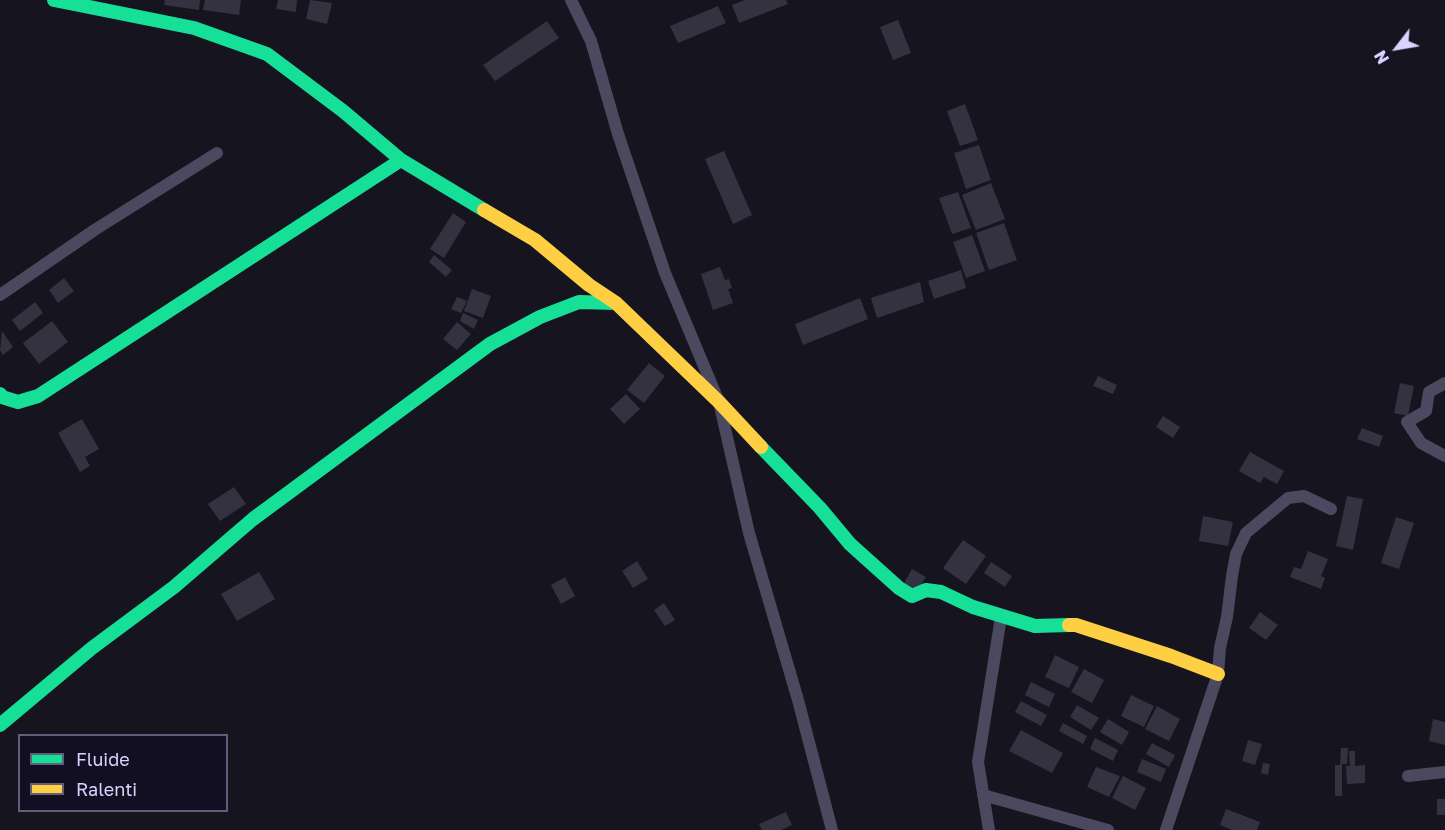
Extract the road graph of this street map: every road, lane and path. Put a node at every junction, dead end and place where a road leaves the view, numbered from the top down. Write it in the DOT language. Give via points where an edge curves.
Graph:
graph roads {
  1 [pos="54,0"];
  2 [pos="571,0"];
  3 [pos="217,153"];
  4 [pos="401,160"];
  5 [pos="589,285"];
  6 [pos="0,295"];
  7 [pos="579,302"];
  8 [pos="616,303"];
  9 [pos="1445,382"];
  10 [pos="0,394"];
  11 [pos="719,402"];
  12 [pos="1445,456"];
  13 [pos="1330,509"];
  14 [pos="1001,617"];
  15 [pos="1218,674"];
  16 [pos="0,725"];
  17 [pos="1445,772"];
  18 [pos="1408,776"];
  19 [pos="983,795"];
  20 [pos="832,830"];
  21 [pos="989,830"];
  22 [pos="1108,830"];
  23 [pos="1166,830"];
  1 -- 4 [label="street" via="194,28 267,54"];
  2 -- 11 [label="street" via="591,41 665,273"];
  3 -- 6 [label="street" via="96,228"];
  4 -- 5 [label="street" via="535,240"];
  4 -- 10 [label="street" via="38,396 18,402"];
  5 -- 7 [label="street"];
  5 -- 8 [label="street"];
  7 -- 8 [label="street"];
  7 -- 16 [label="street" via="540,317 490,344 253,519"];
  8 -- 11 [label="street"];
  9 -- 12 [label="street" via="1429,392 1426,411 1407,422 1416,439"];
  11 -- 14 [label="street" via="850,544 899,588 912,597 926,590 941,591"];
  11 -- 20 [label="street" via="749,533"];
  13 -- 15 [label="street" via="1304,496 1288,498 1246,532 1236,554"];
  14 -- 15 [label="street" via="1035,626 1076,625"];
  14 -- 19 [label="street" via="978,762"];
  15 -- 23 [label="street"];
  17 -- 18 [label="street"];
  19 -- 21 [label="street"];
  19 -- 22 [label="street"];
}
